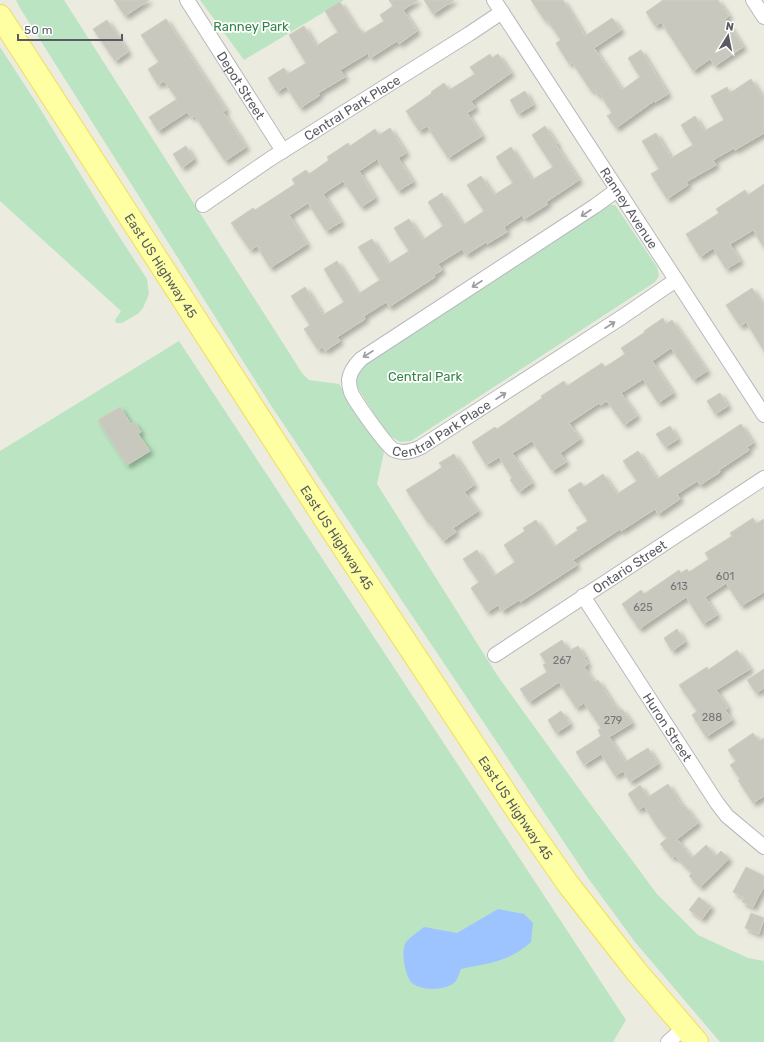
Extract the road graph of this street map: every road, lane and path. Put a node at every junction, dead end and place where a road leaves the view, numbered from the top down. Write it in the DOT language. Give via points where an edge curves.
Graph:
graph roads {
  1 [pos="186,0"];
  2 [pos="753,0"];
  3 [pos="498,6"];
  4 [pos="0,16"];
  5 [pos="764,17"];
  6 [pos="283,151"];
  7 [pos="617,190"];
  8 [pos="203,205"];
  9 [pos="676,280"];
  10 [pos="764,415"];
  11 [pos="764,478"];
  12 [pos="583,596"];
  13 [pos="495,655"];
  14 [pos="764,847"];
  15 [pos="683,1037"];
  1 -- 6 [label="street, Depot Street"];
  2 -- 5 [label="street"];
  3 -- 6 [label="street, Central Park Place" via="469,34"];
  3 -- 7 [label="street, Ranney Avenue"];
  4 -- 15 [label="main road, East US Highway 45" via="518,812 568,884 636,971"];
  6 -- 8 [label="street, Central Park Place"];
  7 -- 9 [label="street, Ranney Avenue"];
  7 -- 9 [label="street, Central Park Place, one-way" via="361,359 352,369 349,381 351,393 386,444 394,450 414,450"];
  9 -- 10 [label="street, Ranney Avenue"];
  11 -- 12 [label="street, Ontario Street"];
  12 -- 13 [label="street, Ontario Street"];
  12 -- 14 [label="street, Huron Street" via="727,816"];
}
